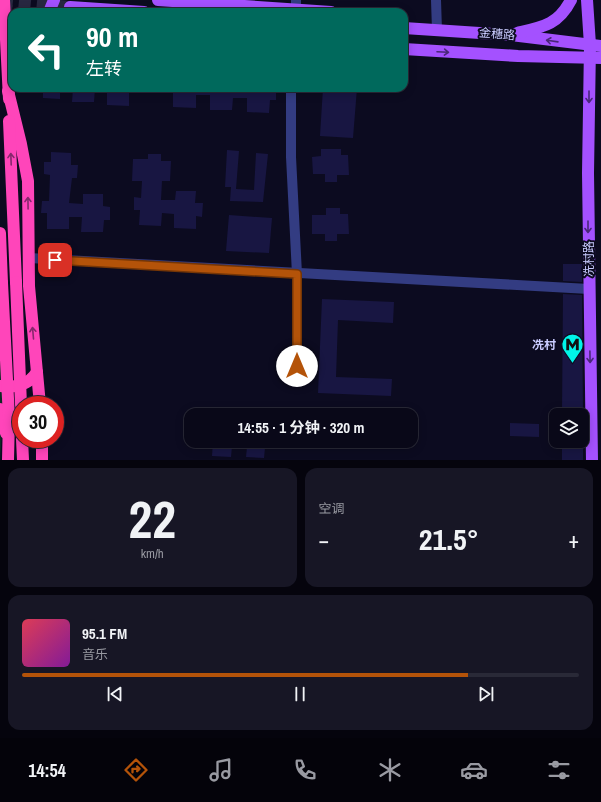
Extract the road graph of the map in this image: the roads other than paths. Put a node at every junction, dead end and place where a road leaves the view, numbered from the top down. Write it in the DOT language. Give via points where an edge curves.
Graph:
graph roads {
  1 [pos="4,0"];
  2 [pos="158,0"];
  3 [pos="436,0"];
  4 [pos="571,0"];
  5 [pos="588,0"];
  6 [pos="296,4"];
  7 [pos="70,7"];
  8 [pos="85,8"];
  9 [pos="314,8"];
  10 [pos="408,28"];
  11 [pos="438,30"];
  12 [pos="511,35"];
  13 [pos="596,45"];
  14 [pos="408,49"];
  15 [pos="595,58"];
  16 [pos="8,91"];
  17 [pos="8,92"];
  18 [pos="8,92"];
  19 [pos="292,92"];
  20 [pos="0,233"];
  21 [pos="29,258"];
  22 [pos="297,274"];
  23 [pos="589,289"];
  24 [pos="297,366"];
  25 [pos="37,372"];
  26 [pos="0,386"];
  27 [pos="21,396"];
  28 [pos="39,396"];
  29 [pos="0,409"];
  30 [pos="22,448"];
  31 [pos="42,448"];
  32 [pos="8,460"];
  33 [pos="23,460"];
  34 [pos="42,460"];
  35 [pos="592,460"];
  1 -- 16 [label="highway"];
  2 -- 6 [label="main road"];
  3 -- 11 [label="street"];
  4 -- 12 [label="main road" via="557,20 546,27"];
  5 -- 13 [label="main road"];
  6 -- 9 [label="main road"];
  7 -- 8 [label="main road"];
  10 -- 11 [label="main road, 金穗路"];
  11 -- 12 [label="main road, 金穗路"];
  13 -- 12 [label="main road, 金穗路, one-way"];
  13 -- 15 [label="main road, 冼村路"];
  14 -- 15 [label="main road, 金穗路, one-way"];
  15 -- 23 [label="main road, 冼村路, one-way"];
  21 -- 17 [label="highway, one-way" via="28,181"];
  27 -- 18 [label="highway, one-way, bridge"];
  19 -- 22 [label="street" via="291,157"];
  20 -- 32 [label="highway, bridge" via="9,418"];
  21 -- 22 [label="street"];
  25 -- 21 [label="highway, one-way"];
  22 -- 23 [label="street"];
  22 -- 24 [label="street"];
  23 -- 35 [label="main road, 冼村路, one-way"];
  25 -- 26 [label="highway" via="25,384"];
  25 -- 28 [label="highway"];
  29 -- 32 [label="highway, bridge" via="5,424"];
  30 -- 33 [label="highway"];
  31 -- 34 [label="highway"];
}
